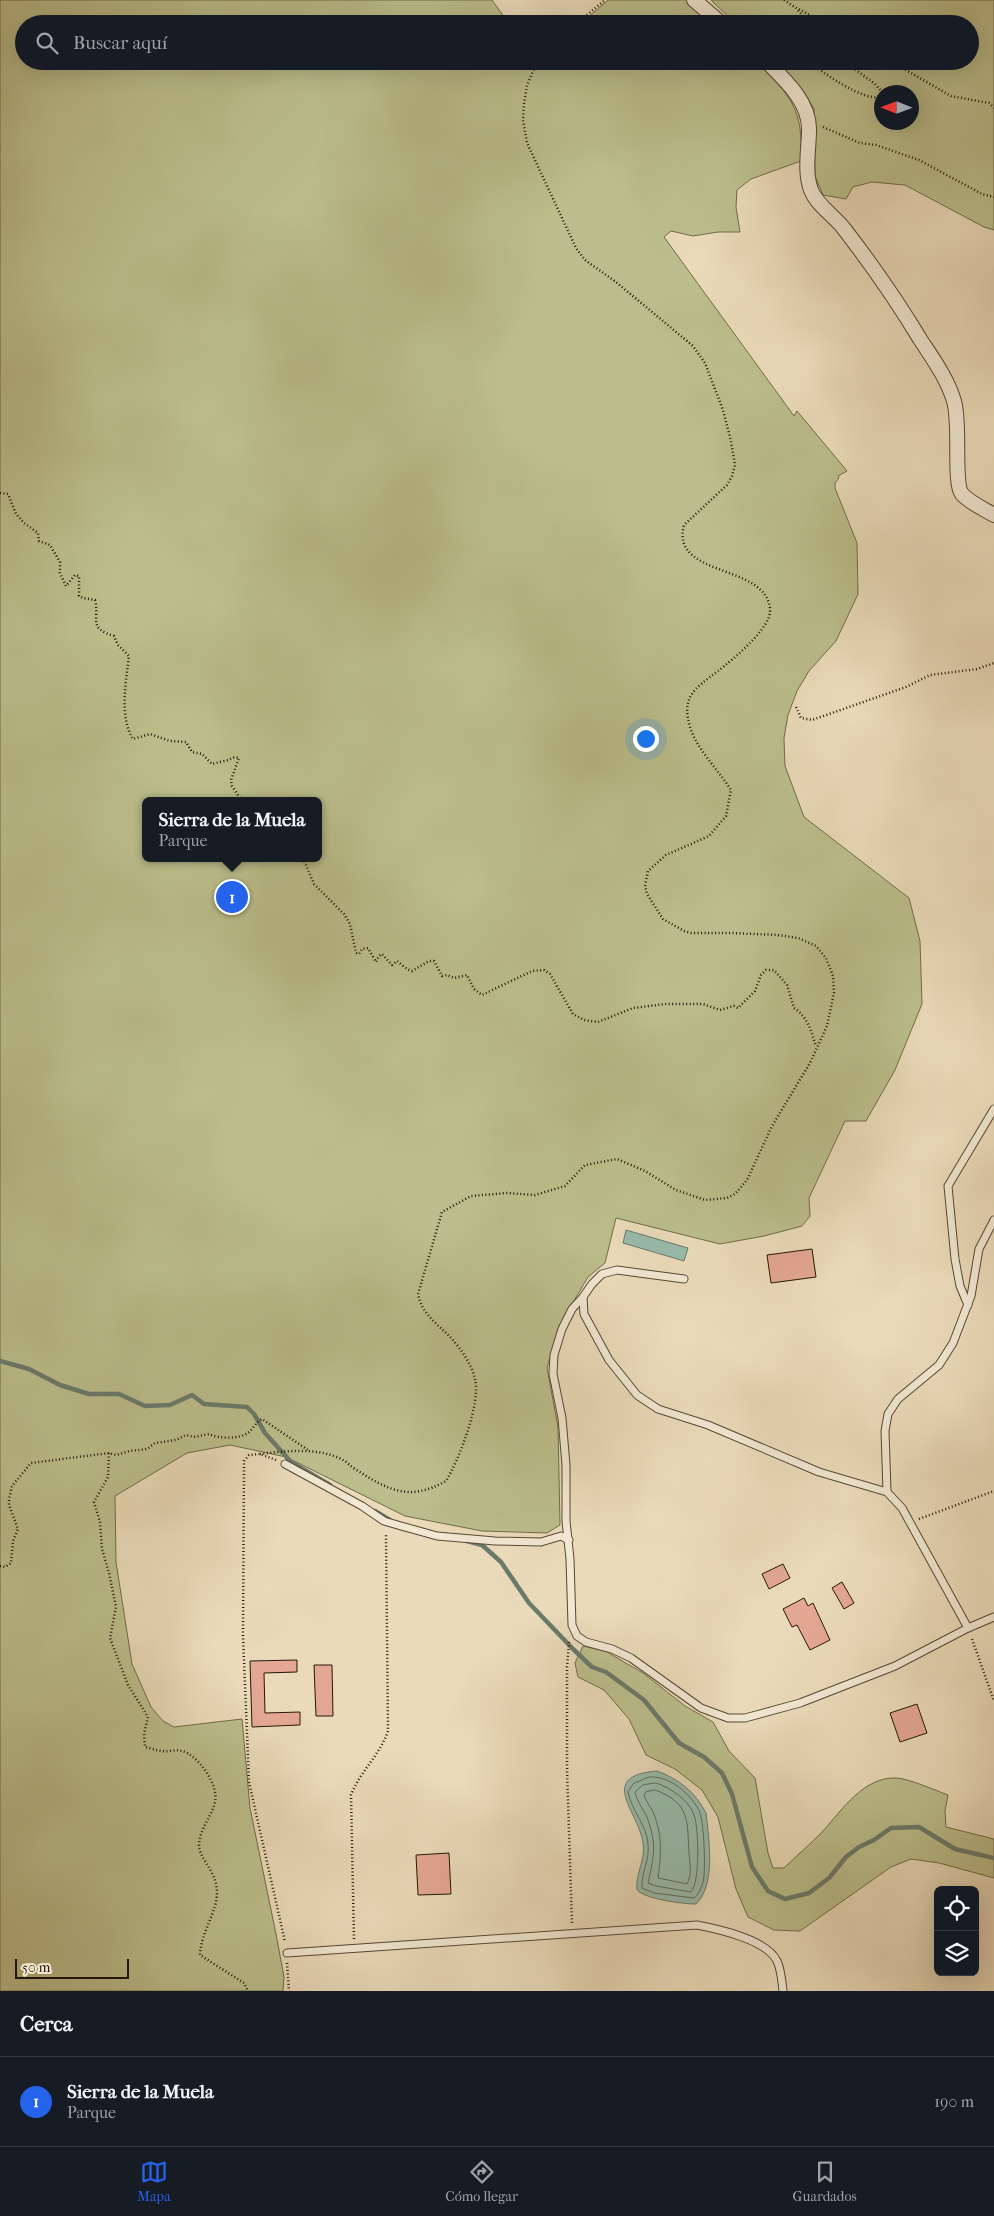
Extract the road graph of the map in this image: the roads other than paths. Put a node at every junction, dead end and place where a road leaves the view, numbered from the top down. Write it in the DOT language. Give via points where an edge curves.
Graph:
graph roads {
  1 [pos="694,0"];
  2 [pos="712,15"];
  3 [pos="775,70"];
  4 [pos="994,515"];
  5 [pos="994,1109"];
  6 [pos="994,1220"];
  7 [pos="684,1279"];
  8 [pos="583,1298"];
  9 [pos="968,1305"];
  10 [pos="285,1464"];
  11 [pos="887,1492"];
  12 [pos="569,1540"];
  13 [pos="994,1617"];
  14 [pos="968,1628"];
  15 [pos="286,1953"];
  16 [pos="783,1991"];
  1 -- 2 [label="street"];
  3 -- 4 [label="street" via="800,100 807,117 810,128 807,168 811,190 882,278 947,381 959,426 957,480 961,493"];
  5 -- 9 [label="lane" via="948,1186 955,1259 960,1286"];
  6 -- 9 [label="lane" via="979,1249"];
  7 -- 8 [label="lane" via="617,1270 602,1274"];
  8 -- 11 [label="lane" via="584,1314 609,1360 637,1394 658,1410 708,1425 819,1472"];
  8 -- 12 [label="lane" via="572,1309 562,1329 552,1374 562,1418"];
  9 -- 11 [label="lane" via="953,1343 939,1365 898,1400 888,1414 884,1431"];
  10 -- 12 [label="lane" via="384,1521 436,1536 541,1542 561,1536"];
  11 -- 14 [label="lane" via="911,1522"];
  12 -- 14 [label="lane" via="572,1625 577,1636 631,1658 702,1708 728,1718 745,1718 800,1703 895,1666"];
  13 -- 14 [label="lane"];
  15 -- 16 [label="lane" via="697,1925 721,1929 766,1948 776,1960"];
}
